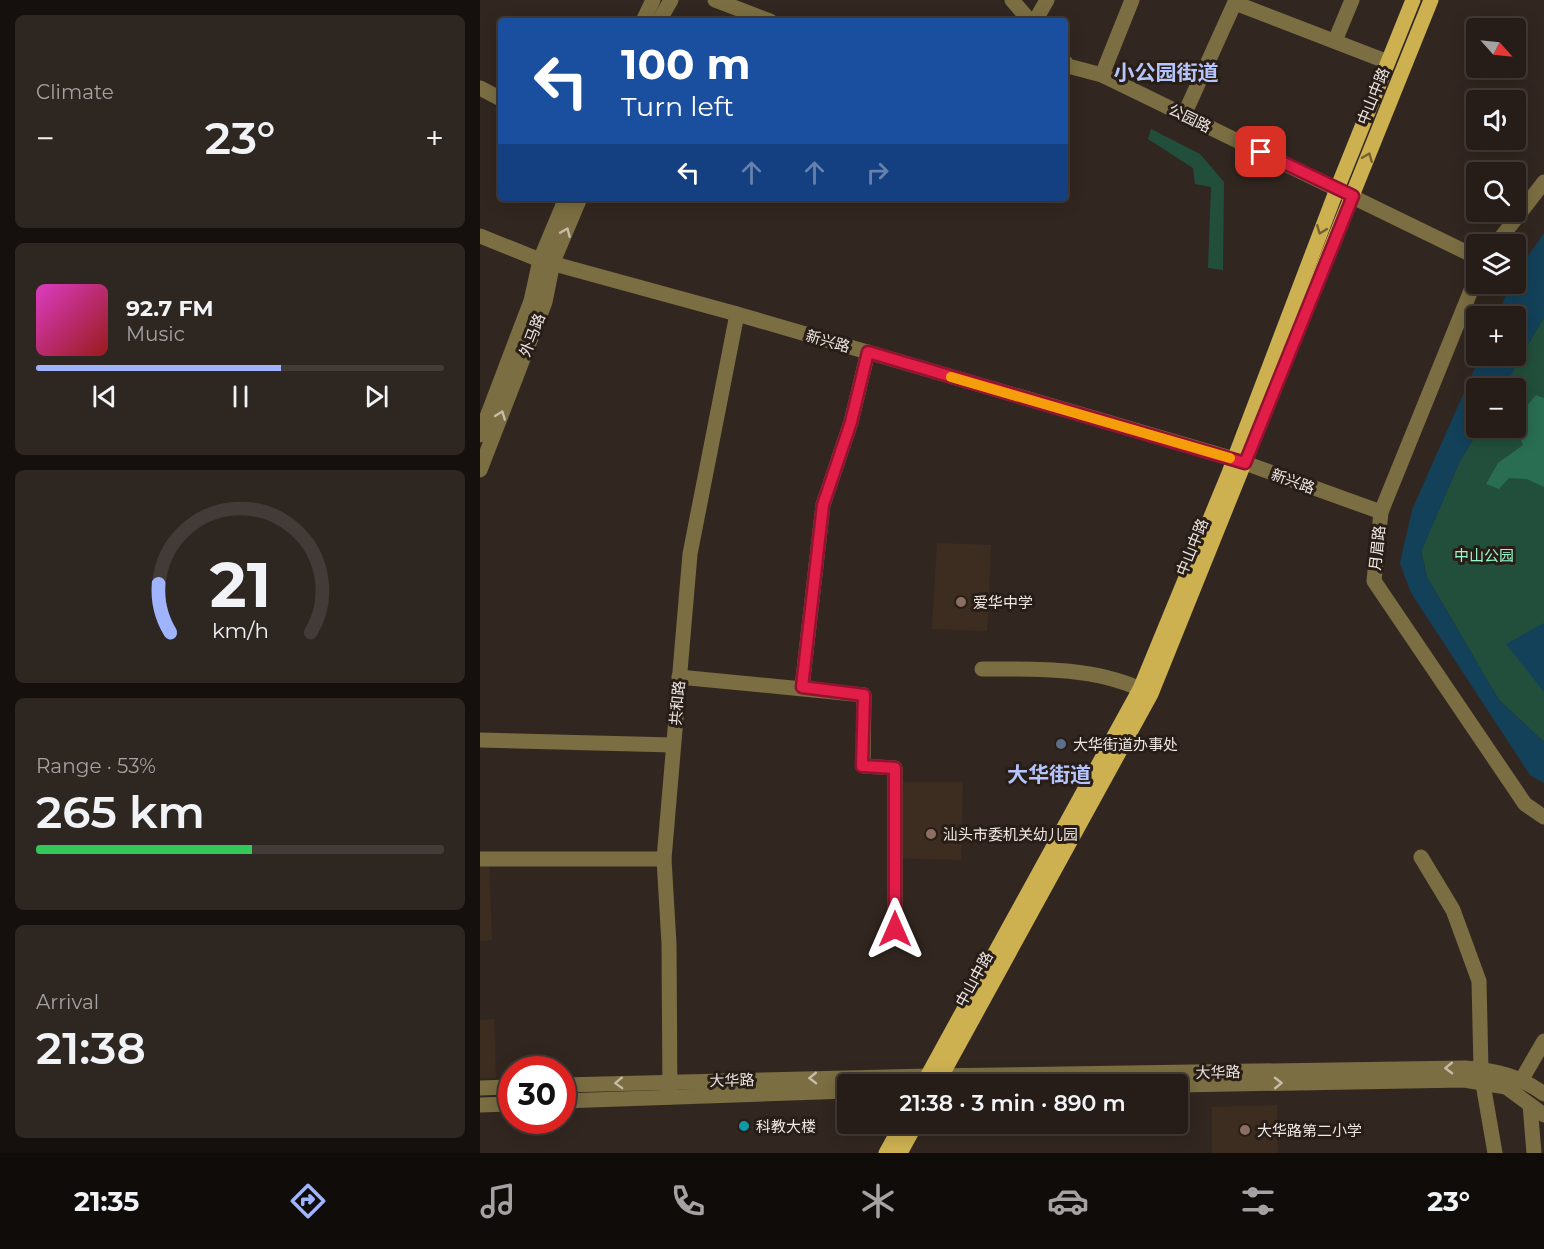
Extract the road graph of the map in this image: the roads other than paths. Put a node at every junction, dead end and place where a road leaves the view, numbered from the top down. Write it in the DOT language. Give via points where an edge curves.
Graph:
graph roads {
  1 [pos="653,0"];
  2 [pos="671,0"];
  3 [pos="715,0"];
  4 [pos="1012,0"];
  5 [pos="1047,0"];
  6 [pos="1132,0"];
  7 [pos="1352,0"];
  8 [pos="1413,0"];
  9 [pos="1431,0"];
  10 [pos="1235,1"];
  11 [pos="644,18"];
  12 [pos="661,18"];
  13 [pos="763,18"];
  14 [pos="1027,18"];
  15 [pos="1037,18"];
  16 [pos="1335,41"];
  17 [pos="1388,62"];
  18 [pos="1068,66"];
  19 [pos="1102,75"];
  20 [pos="480,88"];
  21 [pos="498,97"];
  22 [pos="1184,115"];
  23 [pos="1544,182"];
  24 [pos="1337,189"];
  25 [pos="1353,196"];
  26 [pos="565,201"];
  27 [pos="578,201"];
  28 [pos="1504,234"];
  29 [pos="480,236"];
  30 [pos="1466,252"];
  31 [pos="547,261"];
  32 [pos="1470,294"];
  33 [pos="738,314"];
  34 [pos="868,352"];
  35 [pos="480,435"];
  36 [pos="1240,461"];
  37 [pos="480,470"];
  38 [pos="1381,512"];
  39 [pos="982,669"];
  40 [pos="679,677"];
  41 [pos="802,687"];
  42 [pos="1140,689"];
  43 [pos="480,740"];
  44 [pos="673,745"];
  45 [pos="1544,817"];
  46 [pos="1421,857"];
  47 [pos="480,859"];
  48 [pos="664,859"];
  49 [pos="895,929"];
  50 [pos="1544,1041"];
  51 [pos="936,1074"];
  52 [pos="936,1074"];
  53 [pos="1482,1077"];
  54 [pos="1188,1079"];
  55 [pos="1522,1079"];
  56 [pos="837,1083"];
  57 [pos="1188,1085"];
  58 [pos="576,1086"];
  59 [pos="498,1087"];
  60 [pos="480,1088"];
  61 [pos="670,1089"];
  62 [pos="837,1091"];
  63 [pos="1544,1094"];
  64 [pos="576,1099"];
  65 [pos="498,1104"];
  66 [pos="480,1105"];
  67 [pos="1530,1105"];
  68 [pos="1544,1115"];
  69 [pos="896,1134"];
  70 [pos="910,1134"];
  71 [pos="886,1153"];
  72 [pos="900,1153"];
  73 [pos="1494,1153"];
  74 [pos="1534,1153"];
  1 -- 11 [label="street"];
  2 -- 12 [label="street"];
  3 -- 13 [label="street"];
  4 -- 14 [label="street"];
  5 -- 15 [label="street"];
  6 -- 19 [label="street"];
  7 -- 16 [label="street"];
  8 -- 17 [label="main road, 中山中路"];
  25 -- 9 [label="main road, 中山中路, one-way"];
  10 -- 16 [label="street"];
  10 -- 22 [label="street"];
  16 -- 17 [label="street"];
  17 -- 24 [label="main road, 中山中路"];
  18 -- 19 [label="street, 公园路"];
  19 -- 22 [label="street, 公园路"];
  20 -- 21 [label="street"];
  22 -- 24 [label="street, 公园路"];
  23 -- 28 [label="street"];
  24 -- 25 [label="street, 公园路"];
  24 -- 36 [label="main road, 中山中路, one-way"];
  25 -- 30 [label="street, 公园路"];
  25 -- 36 [label="main road, 中山中路"];
  26 -- 31 [label="street, 外马路"];
  31 -- 27 [label="street, 外马路, one-way"];
  29 -- 31 [label="street, 新兴路"];
  31 -- 33 [label="street, 新兴路"];
  31 -- 35 [label="street, 外马路"];
  37 -- 31 [label="street, 外马路, one-way" via="545,302"];
  32 -- 38 [label="street, 月眉路"];
  33 -- 34 [label="street, 新兴路"];
  33 -- 40 [label="street, 共和路" via="690,554"];
  34 -- 36 [label="street, 新兴路"];
  34 -- 41 [label="street" via="851,422 823,505"];
  36 -- 38 [label="street, 新兴路"];
  36 -- 42 [label="main road, 中山中路"];
  36 -- 51 [label="main road, 中山中路" via="1151,694"];
  38 -- 45 [label="street, 月眉路" via="1374,581 1525,804"];
  39 -- 42 [label="street" via="1094,674"];
  40 -- 41 [label="street"];
  40 -- 44 [label="street, 共和路"];
  41 -- 49 [label="street" via="864,695 862,766 895,768"];
  42 -- 52 [label="main road, 中山中路"];
  43 -- 44 [label="street"];
  44 -- 48 [label="street, 共和路"];
  46 -- 53 [label="street" via="1453,910 1479,981"];
  47 -- 48 [label="street"];
  48 -- 61 [label="street, 共和路"];
  50 -- 55 [label="street"];
  53 -- 54 [label="street, 大华路, one-way"];
  53 -- 55 [label="street, 大华路"];
  57 -- 53 [label="street, 大华路, one-way"];
  53 -- 67 [label="street, 大华路" via="1506,1087"];
  53 -- 73 [label="street"];
  55 -- 63 [label="street, 大华路"];
  56 -- 61 [label="street, 大华路, one-way"];
  61 -- 58 [label="street, 大华路, one-way"];
  59 -- 60 [label="street"];
  61 -- 62 [label="street, 大华路"];
  61 -- 64 [label="street, 大华路"];
  65 -- 66 [label="street"];
  67 -- 68 [label="street, 大华路"];
  67 -- 74 [label="street"];
  69 -- 71 [label="main road"];
  70 -- 72 [label="main road"];
}
